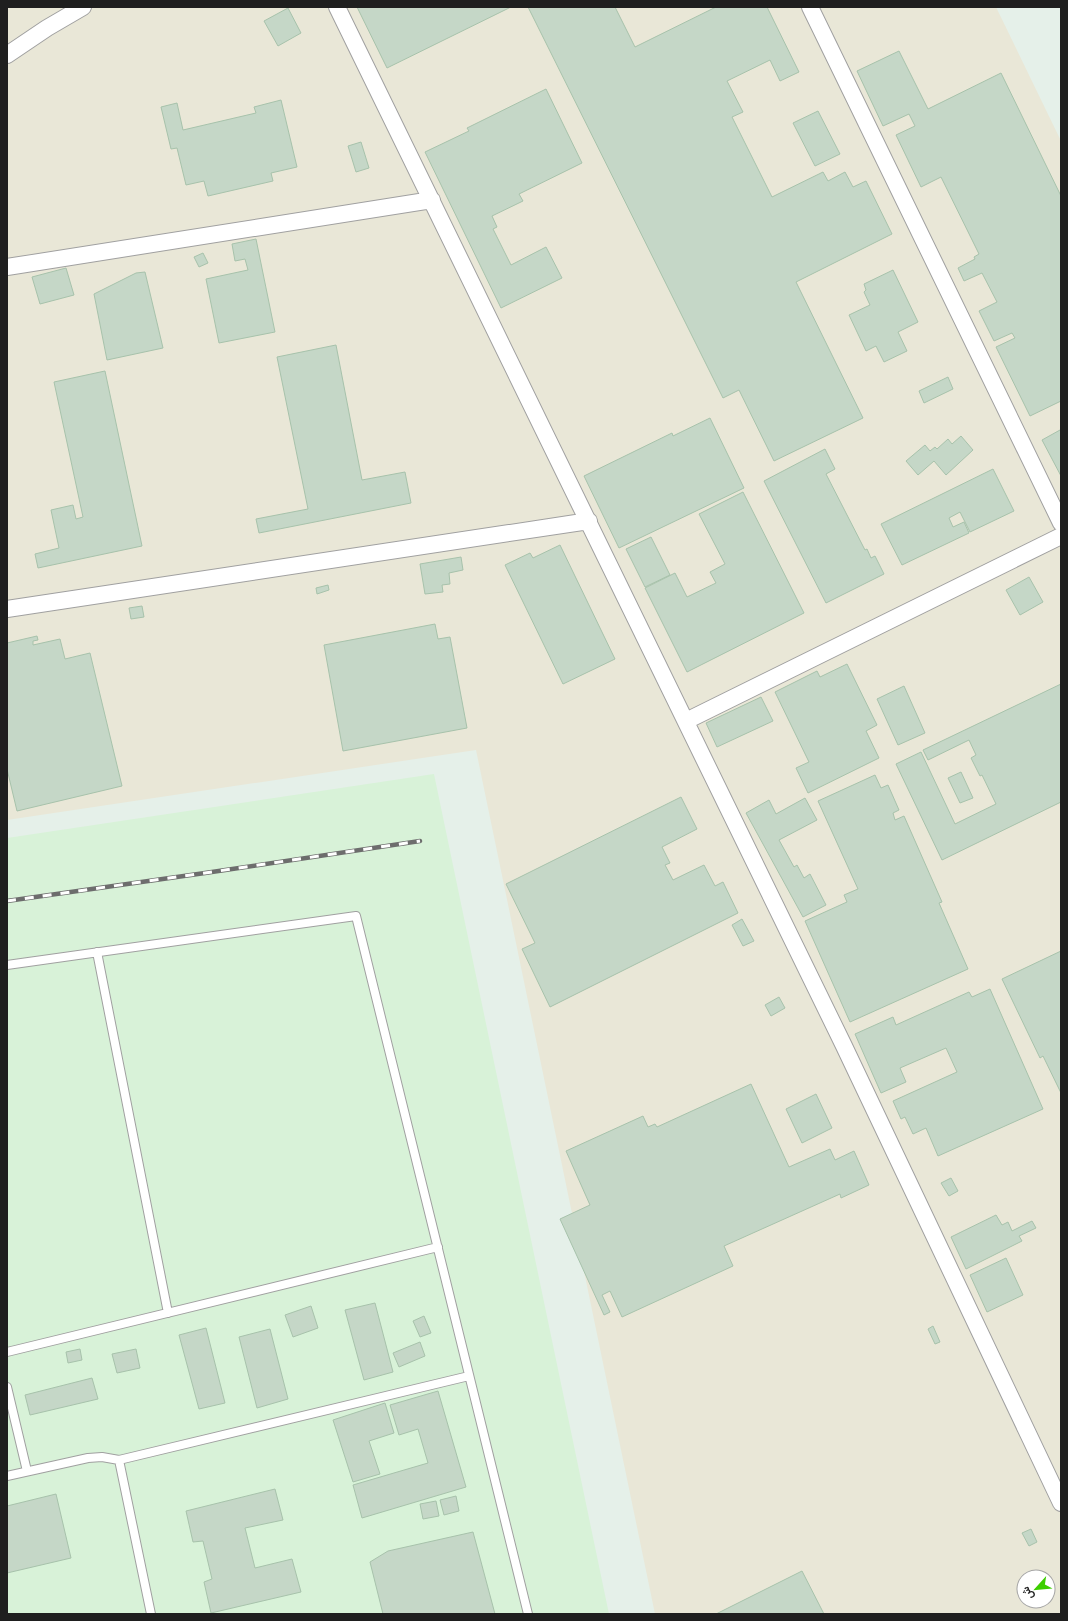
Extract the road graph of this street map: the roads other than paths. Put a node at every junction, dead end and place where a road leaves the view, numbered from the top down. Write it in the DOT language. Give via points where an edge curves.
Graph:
graph roads {
  1 [pos="83,7"];
  2 [pos="337,7"];
  3 [pos="810,7"];
  4 [pos="7,55"];
  5 [pos="432,200"];
  6 [pos="7,267"];
  7 [pos="589,521"];
  8 [pos="1061,523"];
  9 [pos="1061,536"];
  10 [pos="7,609"];
  11 [pos="686,721"];
  12 [pos="97,952"];
  13 [pos="7,965"];
  14 [pos="438,1247"];
  15 [pos="168,1313"];
  16 [pos="7,1352"];
  17 [pos="469,1376"];
  18 [pos="7,1387"];
  19 [pos="119,1460"];
  20 [pos="27,1471"];
  21 [pos="7,1476"];
  22 [pos="1061,1503"];
  23 [pos="151,1614"];
  24 [pos="528,1614"];
  1 -- 4 [label="street"];
  2 -- 5 [label="street"];
  3 -- 8 [label="street"];
  5 -- 6 [label="street"];
  5 -- 7 [label="street"];
  7 -- 10 [label="street"];
  7 -- 11 [label="street"];
  9 -- 11 [label="street"];
  11 -- 22 [label="street"];
  12 -- 13 [label="lane"];
  12 -- 14 [label="lane" via="356,916"];
  12 -- 15 [label="lane"];
  14 -- 15 [label="lane"];
  14 -- 17 [label="lane"];
  15 -- 16 [label="lane"];
  17 -- 19 [label="lane"];
  17 -- 24 [label="lane"];
  18 -- 20 [label="lane"];
  19 -- 20 [label="lane" via="88,1458"];
  19 -- 23 [label="lane"];
  20 -- 21 [label="lane"];
}
